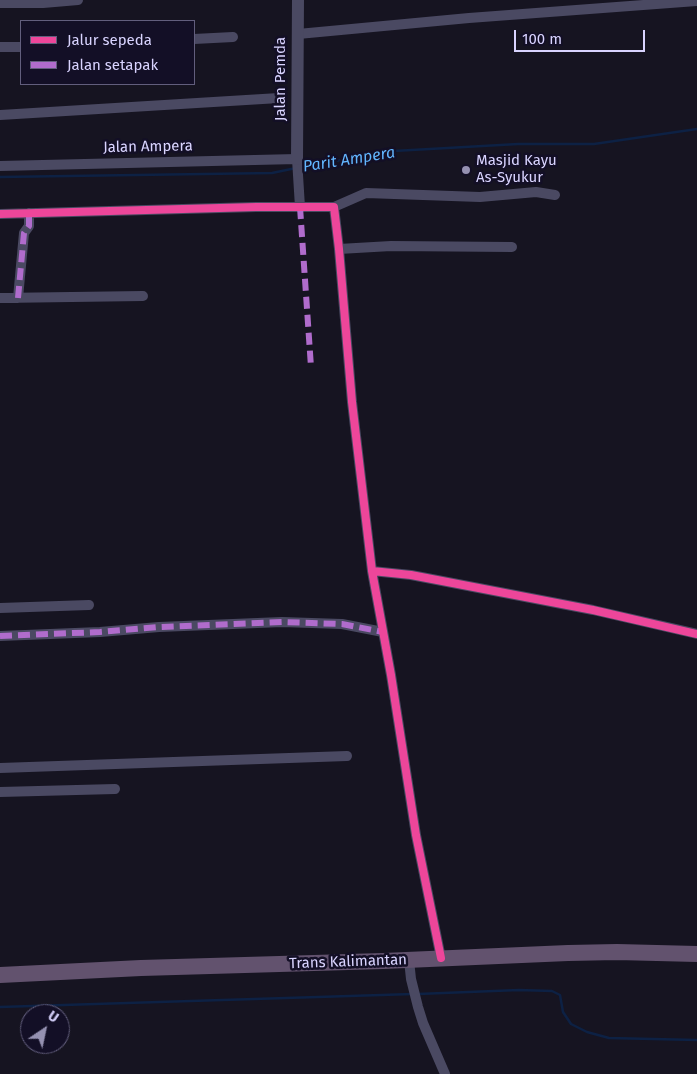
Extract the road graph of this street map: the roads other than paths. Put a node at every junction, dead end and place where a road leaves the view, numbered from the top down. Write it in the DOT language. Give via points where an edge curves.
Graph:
graph roads {
  1 [pos="78,0"];
  2 [pos="298,0"];
  3 [pos="697,1"];
  4 [pos="0,3"];
  5 [pos="298,34"];
  6 [pos="233,37"];
  7 [pos="195,39"];
  8 [pos="0,47"];
  9 [pos="20,47"];
  10 [pos="279,98"];
  11 [pos="0,115"];
  12 [pos="294,160"];
  13 [pos="0,166"];
  14 [pos="555,195"];
  15 [pos="300,207"];
  16 [pos="334,207"];
  17 [pos="29,213"];
  18 [pos="0,214"];
  19 [pos="512,247"];
  20 [pos="339,250"];
  21 [pos="143,296"];
  22 [pos="0,298"];
  23 [pos="18,298"];
  24 [pos="372,571"];
  25 [pos="89,605"];
  26 [pos="0,608"];
  27 [pos="383,632"];
  28 [pos="697,634"];
  29 [pos="0,636"];
  30 [pos="347,756"];
  31 [pos="0,768"];
  32 [pos="115,789"];
  33 [pos="0,792"];
  34 [pos="697,954"];
  35 [pos="442,958"];
  36 [pos="409,960"];
  37 [pos="0,975"];
  38 [pos="445,1074"];
  1 -- 4 [label="street"];
  2 -- 5 [label="street, Jalan Pemda"];
  3 -- 5 [label="street"];
  5 -- 12 [label="street, Jalan Pemda"];
  6 -- 7 [label="street"];
  8 -- 9 [label="street"];
  10 -- 11 [label="street"];
  12 -- 13 [label="street, Jalan Ampera"];
  12 -- 15 [label="street"];
  14 -- 16 [label="street" via="536,192 480,197 366,193"];
  15 -- 16 [label="street"];
  15 -- 17 [label="street"];
  16 -- 20 [label="street"];
  17 -- 18 [label="street"];
  17 -- 23 [label="street"];
  19 -- 20 [label="street" via="415,246"];
  20 -- 24 [label="street" via="352,402"];
  21 -- 23 [label="street"];
  22 -- 23 [label="street"];
  24 -- 27 [label="street"];
  24 -- 28 [label="street" via="411,575 593,610"];
  25 -- 26 [label="street"];
  27 -- 29 [label="street" via="342,624 282,622"];
  27 -- 35 [label="street" via="416,835"];
  30 -- 31 [label="street"];
  32 -- 33 [label="street"];
  34 -- 35 [label="highway, Trans Kalimantan" via="617,952"];
  35 -- 36 [label="highway, Trans Kalimantan"];
  36 -- 37 [label="highway, Trans Kalimantan"];
  36 -- 38 [label="street" via="423,1023"];
}
